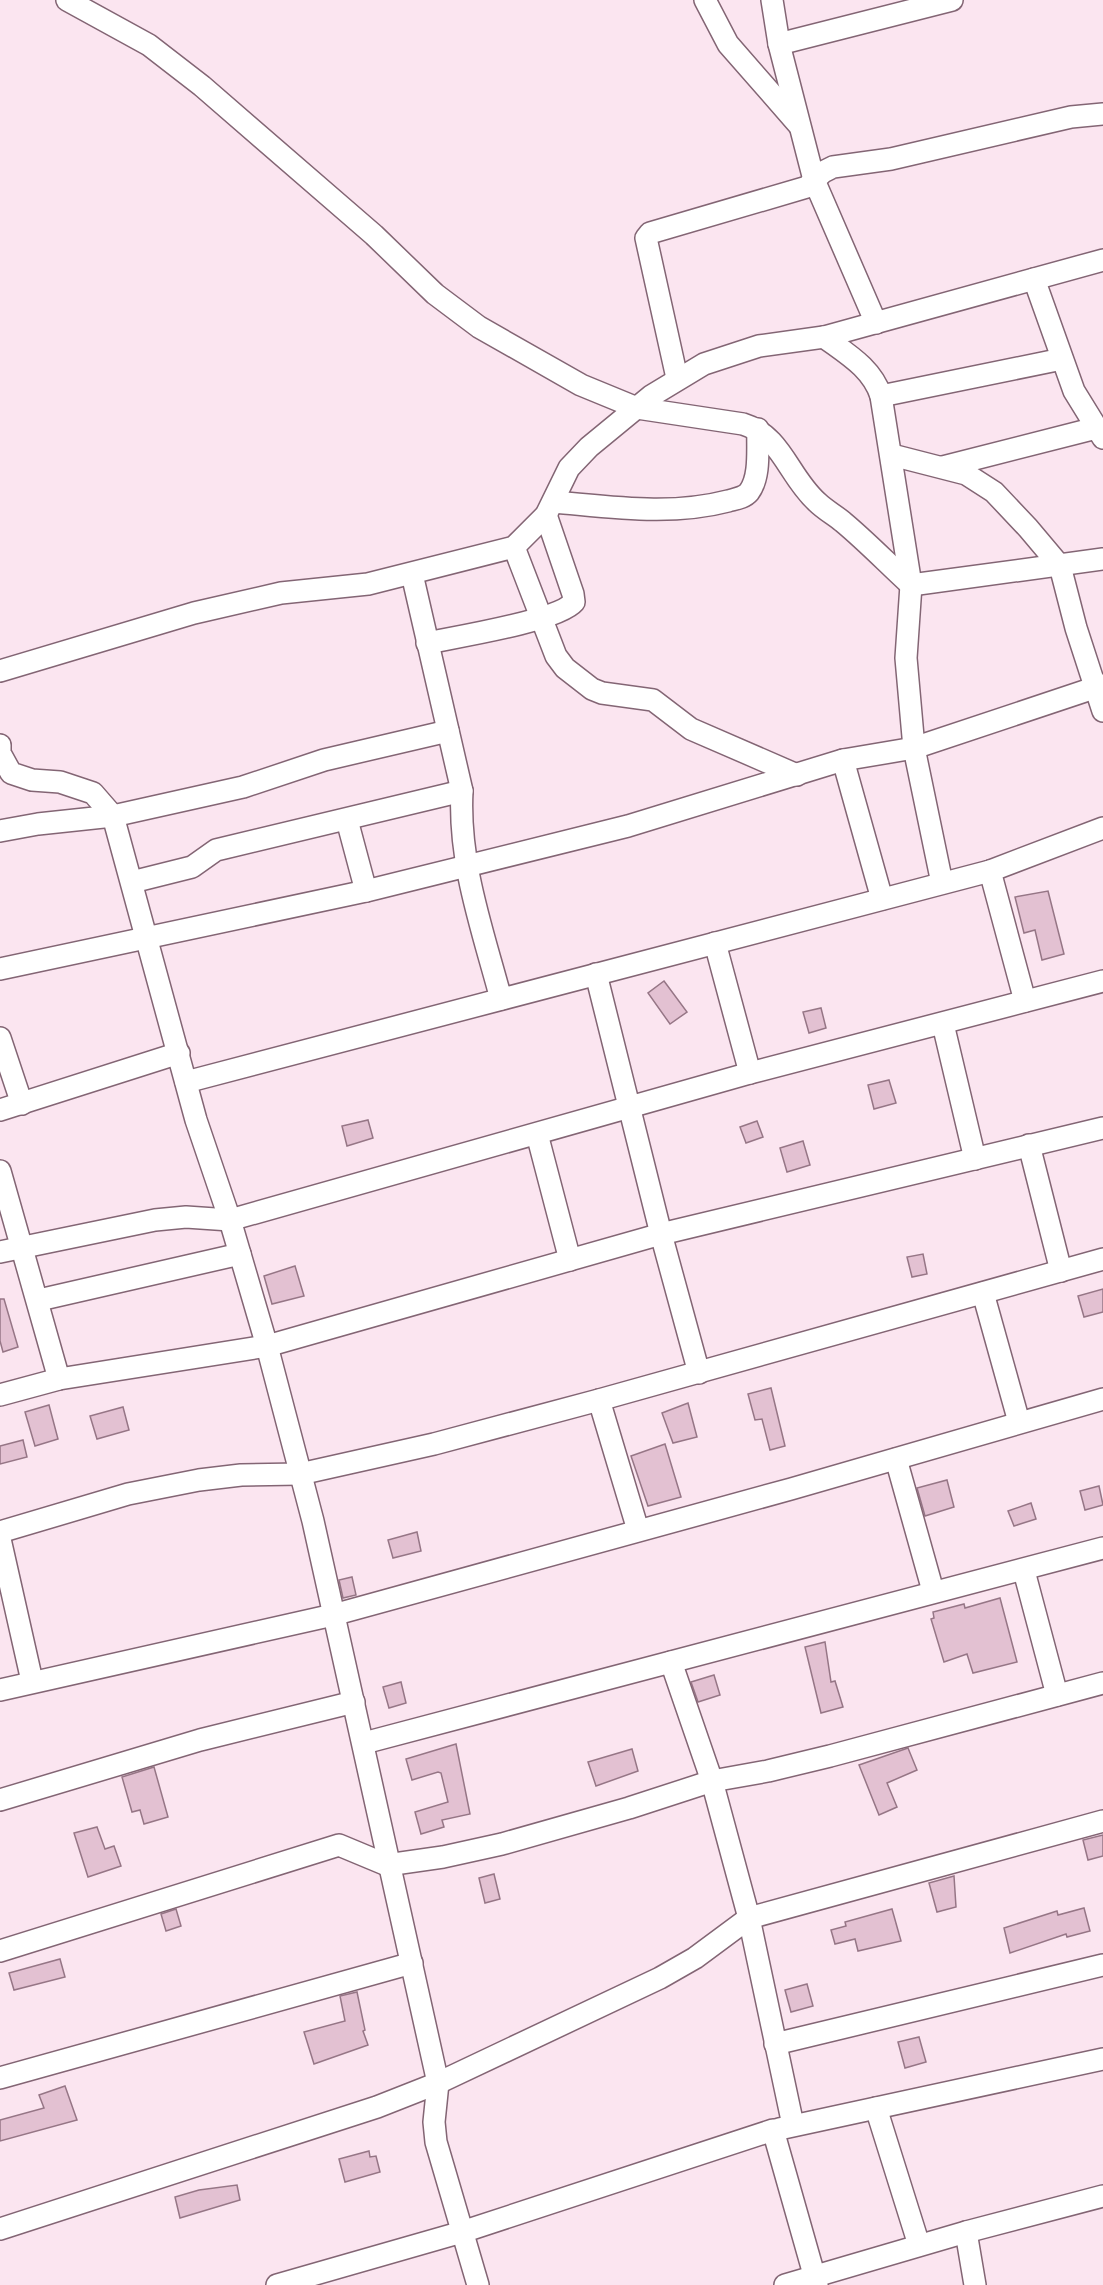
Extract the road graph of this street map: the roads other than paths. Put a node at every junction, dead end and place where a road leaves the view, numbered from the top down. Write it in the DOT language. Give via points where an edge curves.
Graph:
graph roads {
  1 [pos="67,0"];
  2 [pos="705,0"];
  3 [pos="772,0"];
  4 [pos="952,0"];
  5 [pos="779,44"];
  6 [pos="1103,114"];
  7 [pos="801,128"];
  8 [pos="814,180"];
  9 [pos="1103,260"];
  10 [pos="1034,279"];
  11 [pos="876,323"];
  12 [pos="824,337"];
  13 [pos="1062,359"];
  14 [pos="677,378"];
  15 [pos="880,396"];
  16 [pos="637,408"];
  17 [pos="758,429"];
  18 [pos="1100,433"];
  19 [pos="892,454"];
  20 [pos="941,467"];
  21 [pos="550,508"];
  22 [pos="514,547"];
  23 [pos="1103,559"];
  24 [pos="1060,566"];
  25 [pos="412,574"];
  26 [pos="911,585"];
  27 [pos="541,618"];
  28 [pos="428,643"];
  29 [pos="0,671"];
  30 [pos="1099,686"];
  31 [pos="1103,711"];
  32 [pos="448,731"];
  33 [pos="0,745"];
  34 [pos="914,748"];
  35 [pos="843,760"];
  36 [pos="797,775"];
  37 [pos="462,791"];
  38 [pos="113,816"];
  39 [pos="347,820"];
  40 [pos="1103,828"];
  41 [pos="0,831"];
  42 [pos="465,868"];
  43 [pos="990,871"];
  44 [pos="132,882"];
  45 [pos="942,884"];
  46 [pos="366,891"];
  47 [pos="882,899"];
  48 [pos="147,937"];
  49 [pos="715,943"];
  50 [pos="0,969"];
  51 [pos="596,974"];
  52 [pos="1103,981"];
  53 [pos="501,999"];
  54 [pos="1025,1001"];
  55 [pos="942,1024"];
  56 [pos="0,1038"];
  57 [pos="179,1053"];
  58 [pos="750,1073"];
  59 [pos="186,1082"];
  60 [pos="22,1104"];
  61 [pos="630,1107"];
  62 [pos="0,1110"];
  63 [pos="1103,1128"];
  64 [pos="537,1134"];
  65 [pos="1029,1145"];
  66 [pos="975,1159"];
  67 [pos="0,1171"];
  68 [pos="230,1220"];
  69 [pos="661,1234"];
  70 [pos="23,1248"];
  71 [pos="0,1252"];
  72 [pos="240,1254"];
  73 [pos="1103,1259"];
  74 [pos="570,1260"];
  75 [pos="1061,1271"];
  76 [pos="983,1293"];
  77 [pos="39,1300"];
  78 [pos="267,1346"];
  79 [pos="699,1373"];
  80 [pos="59,1379"];
  81 [pos="0,1395"];
  82 [pos="1103,1399"];
  83 [pos="599,1400"];
  84 [pos="1019,1422"];
  85 [pos="896,1459"];
  86 [pos="300,1474"];
  87 [pos="638,1530"];
  88 [pos="0,1532"];
  89 [pos="0,1539"];
  90 [pos="1103,1548"];
  91 [pos="1024,1571"];
  92 [pos="933,1591"];
  93 [pos="333,1615"];
  94 [pos="671,1662"];
  95 [pos="32,1681"];
  96 [pos="1103,1683"];
  97 [pos="0,1690"];
  98 [pos="1057,1695"];
  99 [pos="354,1702"];
  100 [pos="364,1743"];
  101 [pos="712,1781"];
  102 [pos="0,1800"];
  103 [pos="1103,1821"];
  104 [pos="387,1864"];
  105 [pos="749,1918"];
  106 [pos="0,1951"];
  107 [pos="412,1963"];
  108 [pos="1103,1965"];
  109 [pos="775,2044"];
  110 [pos="1103,2059"];
  111 [pos="0,2078"];
  112 [pos="438,2083"];
  113 [pos="876,2108"];
  114 [pos="783,2128"];
  115 [pos="1103,2196"];
  116 [pos="0,2229"];
  117 [pos="462,2232"];
  118 [pos="966,2232"];
  119 [pos="920,2245"];
  120 [pos="816,2280"];
  121 [pos="278,2285"];
  122 [pos="478,2285"];
  123 [pos="784,2285"];
  124 [pos="975,2285"];
  1 -- 16 [label="street" via="149,45 202,86 374,234 435,294 479,327 581,385"];
  2 -- 7 [label="street" via="728,44"];
  3 -- 5 [label="street"];
  4 -- 5 [label="street"];
  5 -- 7 [label="street"];
  6 -- 8 [label="street" via="1071,117 891,159 833,167"];
  7 -- 8 [label="street"];
  8 -- 11 [label="street"];
  8 -- 14 [label="street" via="807,187 657,230 646,238"];
  9 -- 10 [label="street"];
  10 -- 11 [label="street"];
  10 -- 13 [label="street"];
  11 -- 12 [label="street"];
  12 -- 14 [label="street" via="736,352"];
  12 -- 15 [label="street" via="863,366 876,380"];
  13 -- 15 [label="street"];
  13 -- 18 [label="street" via="1074,391"];
  14 -- 16 [label="street"];
  15 -- 19 [label="street"];
  16 -- 17 [label="street"];
  16 -- 21 [label="street" via="569,468"];
  17 -- 21 [label="street" via="755,476 750,492 744,496 663,511"];
  17 -- 26 [label="street" via="768,436 792,474 817,502"];
  18 -- 20 [label="street"];
  19 -- 20 [label="street"];
  19 -- 26 [label="street"];
  20 -- 24 [label="street" via="966,474 994,492"];
  21 -- 22 [label="street"];
  21 -- 27 [label="street" via="574,602"];
  22 -- 25 [label="street"];
  22 -- 27 [label="street"];
  23 -- 24 [label="street"];
  24 -- 26 [label="street"];
  24 -- 30 [label="street"];
  25 -- 28 [label="street"];
  25 -- 29 [label="street" via="368,584 281,593 194,613"];
  26 -- 34 [label="street" via="906,658"];
  27 -- 28 [label="street"];
  27 -- 36 [label="street" via="561,664 592,689 653,700 691,729"];
  28 -- 32 [label="street"];
  30 -- 31 [label="street"];
  30 -- 34 [label="street"];
  32 -- 37 [label="street"];
  32 -- 38 [label="street" via="324,760 243,787"];
  33 -- 38 [label="street" via="11,773 93,793"];
  34 -- 35 [label="street"];
  34 -- 45 [label="street"];
  35 -- 36 [label="street"];
  35 -- 47 [label="street"];
  36 -- 42 [label="street" via="628,826"];
  37 -- 39 [label="street"];
  37 -- 42 [label="street"];
  38 -- 41 [label="street"];
  38 -- 44 [label="street"];
  39 -- 44 [label="street" via="216,850 192,867"];
  39 -- 46 [label="street"];
  40 -- 43 [label="street"];
  42 -- 46 [label="street"];
  42 -- 53 [label="street"];
  43 -- 45 [label="street"];
  43 -- 54 [label="street"];
  44 -- 48 [label="street"];
  45 -- 47 [label="street"];
  46 -- 48 [label="street"];
  47 -- 49 [label="street"];
  48 -- 50 [label="street"];
  48 -- 57 [label="street"];
  49 -- 51 [label="street"];
  49 -- 58 [label="street"];
  51 -- 53 [label="street"];
  51 -- 61 [label="street"];
  52 -- 54 [label="street"];
  53 -- 59 [label="street"];
  54 -- 55 [label="street"];
  55 -- 58 [label="street"];
  55 -- 66 [label="street"];
  56 -- 60 [label="street"];
  57 -- 59 [label="street"];
  57 -- 60 [label="street"];
  58 -- 61 [label="street"];
  59 -- 68 [label="street"];
  60 -- 62 [label="street"];
  61 -- 64 [label="street"];
  61 -- 69 [label="street"];
  63 -- 65 [label="street"];
  64 -- 68 [label="street"];
  64 -- 74 [label="street"];
  65 -- 66 [label="street"];
  65 -- 75 [label="street"];
  66 -- 69 [label="street"];
  67 -- 70 [label="street"];
  68 -- 70 [label="street" via="155,1220"];
  68 -- 72 [label="street"];
  69 -- 74 [label="street"];
  69 -- 79 [label="street"];
  70 -- 71 [label="street"];
  70 -- 77 [label="street"];
  72 -- 77 [label="street"];
  72 -- 78 [label="street"];
  73 -- 75 [label="street"];
  74 -- 78 [label="street"];
  75 -- 76 [label="street"];
  76 -- 79 [label="street"];
  76 -- 84 [label="street"];
  77 -- 80 [label="street"];
  78 -- 80 [label="street"];
  78 -- 86 [label="street"];
  79 -- 83 [label="street"];
  80 -- 81 [label="street"];
  82 -- 84 [label="street"];
  83 -- 86 [label="street" via="434,1444"];
  83 -- 87 [label="street"];
  84 -- 85 [label="street"];
  85 -- 87 [label="street"];
  85 -- 92 [label="street"];
  86 -- 88 [label="street" via="199,1480 128,1494"];
  86 -- 93 [label="street"];
  87 -- 93 [label="street"];
  89 -- 95 [label="street"];
  90 -- 91 [label="street"];
  91 -- 92 [label="street"];
  91 -- 98 [label="street"];
  92 -- 94 [label="street"];
  93 -- 95 [label="street"];
  93 -- 99 [label="street"];
  94 -- 100 [label="street"];
  94 -- 101 [label="street"];
  95 -- 97 [label="street"];
  96 -- 98 [label="street"];
  98 -- 101 [label="street" via="768,1771"];
  99 -- 100 [label="street"];
  99 -- 102 [label="street" via="200,1740"];
  100 -- 104 [label="street"];
  101 -- 104 [label="street" via="502,1844"];
  101 -- 105 [label="street"];
  103 -- 105 [label="street"];
  104 -- 106 [label="street" via="339,1845"];
  104 -- 107 [label="street"];
  105 -- 109 [label="street"];
  105 -- 112 [label="street" via="660,1978"];
  107 -- 111 [label="street"];
  107 -- 112 [label="street"];
  108 -- 109 [label="street"];
  109 -- 114 [label="street"];
  110 -- 113 [label="street"];
  112 -- 116 [label="street" via="310,2130"];
  112 -- 117 [label="street" via="436,2142"];
  113 -- 114 [label="street"];
  113 -- 119 [label="street"];
  114 -- 117 [label="street"];
  114 -- 120 [label="street"];
  115 -- 118 [label="street"];
  117 -- 121 [label="street"];
  117 -- 122 [label="street"];
  118 -- 119 [label="street"];
  118 -- 124 [label="street"];
  119 -- 120 [label="street"];
  120 -- 123 [label="street"];
}
